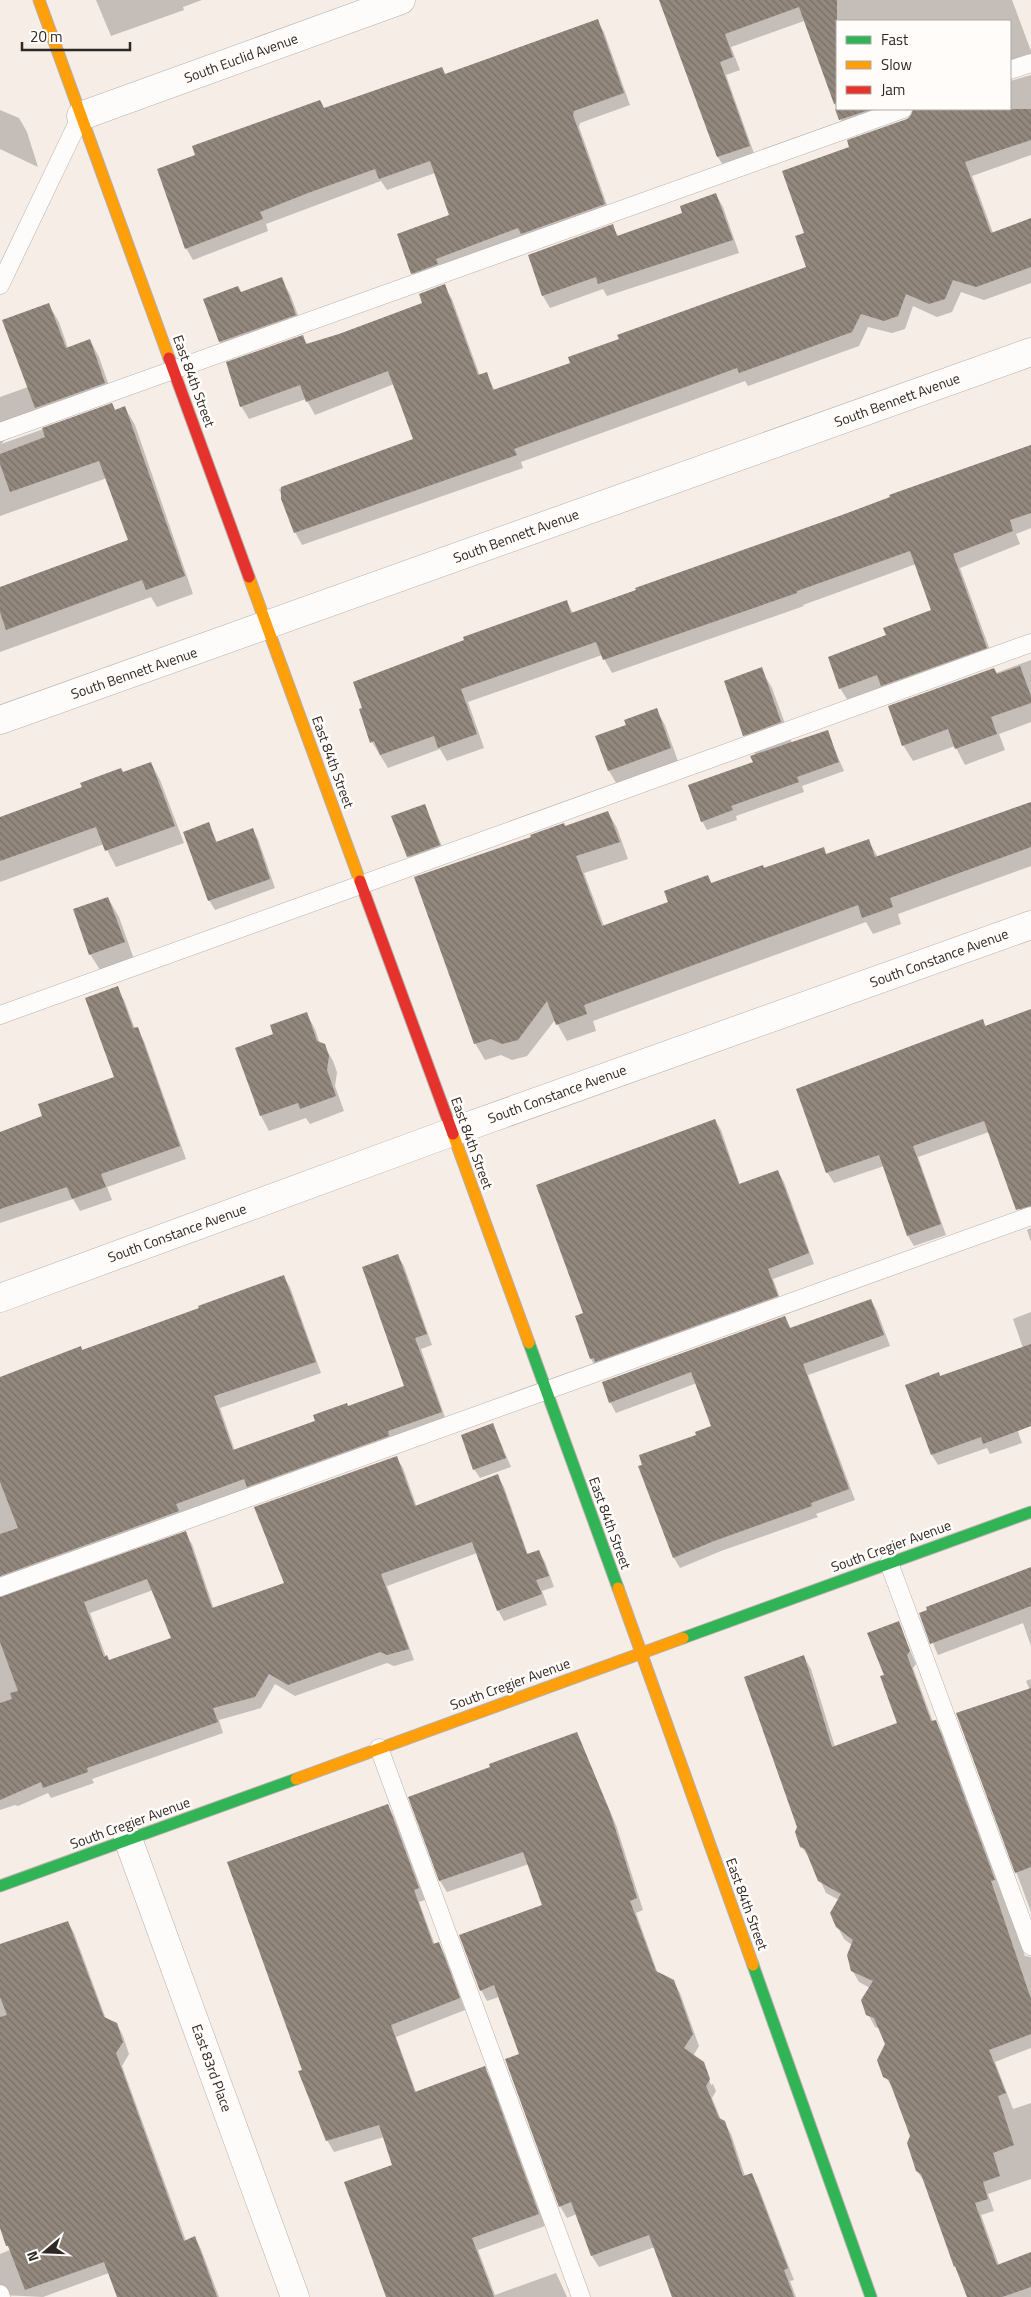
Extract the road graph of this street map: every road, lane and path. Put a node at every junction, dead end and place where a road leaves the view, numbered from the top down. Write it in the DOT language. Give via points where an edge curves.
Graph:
graph roads {
  1 [pos="40,0"];
  2 [pos="401,0"];
  3 [pos="1031,63"];
  4 [pos="1011,70"];
  5 [pos="899,110"];
  6 [pos="82,116"];
  7 [pos="0,286"];
  8 [pos="1031,352"];
  9 [pos="174,370"];
  10 [pos="0,432"];
  11 [pos="267,625"];
  12 [pos="1031,642"];
  13 [pos="0,720"];
  14 [pos="361,884"];
  15 [pos="1031,926"];
  16 [pos="0,1015"];
  17 [pos="452,1132"];
  18 [pos="1031,1216"];
  19 [pos="0,1298"];
  20 [pos="546,1391"];
  21 [pos="1031,1512"];
  22 [pos="889,1563"];
  23 [pos="0,1587"];
  24 [pos="642,1653"];
  25 [pos="379,1748"];
  26 [pos="128,1839"];
  27 [pos="0,1886"];
  28 [pos="1031,1946"];
  29 [pos="295,2297"];
  30 [pos="581,2297"];
  31 [pos="871,2297"];
  1 -- 6 [label="street, East 84th Street"];
  2 -- 6 [label="street, South Euclid Avenue"];
  3 -- 4 [label="lane"];
  5 -- 9 [label="lane"];
  6 -- 7 [label="lane"];
  6 -- 9 [label="street, East 84th Street"];
  8 -- 11 [label="street, South Bennett Avenue"];
  9 -- 10 [label="lane"];
  9 -- 11 [label="street, East 84th Street"];
  11 -- 13 [label="street, South Bennett Avenue"];
  11 -- 14 [label="street, East 84th Street"];
  12 -- 14 [label="lane"];
  14 -- 16 [label="lane"];
  14 -- 17 [label="street, East 84th Street"];
  15 -- 17 [label="street, South Constance Avenue"];
  17 -- 19 [label="street, South Constance Avenue"];
  17 -- 20 [label="street, East 84th Street"];
  18 -- 20 [label="lane"];
  20 -- 23 [label="lane"];
  20 -- 24 [label="street, East 84th Street"];
  21 -- 22 [label="street, South Cregier Avenue"];
  22 -- 24 [label="street, South Cregier Avenue"];
  22 -- 28 [label="lane"];
  24 -- 25 [label="street, South Cregier Avenue"];
  24 -- 31 [label="street, East 84th Street"];
  25 -- 26 [label="street, South Cregier Avenue"];
  25 -- 30 [label="lane"];
  26 -- 27 [label="street, South Cregier Avenue"];
  26 -- 29 [label="street, East 83rd Place"];
}
